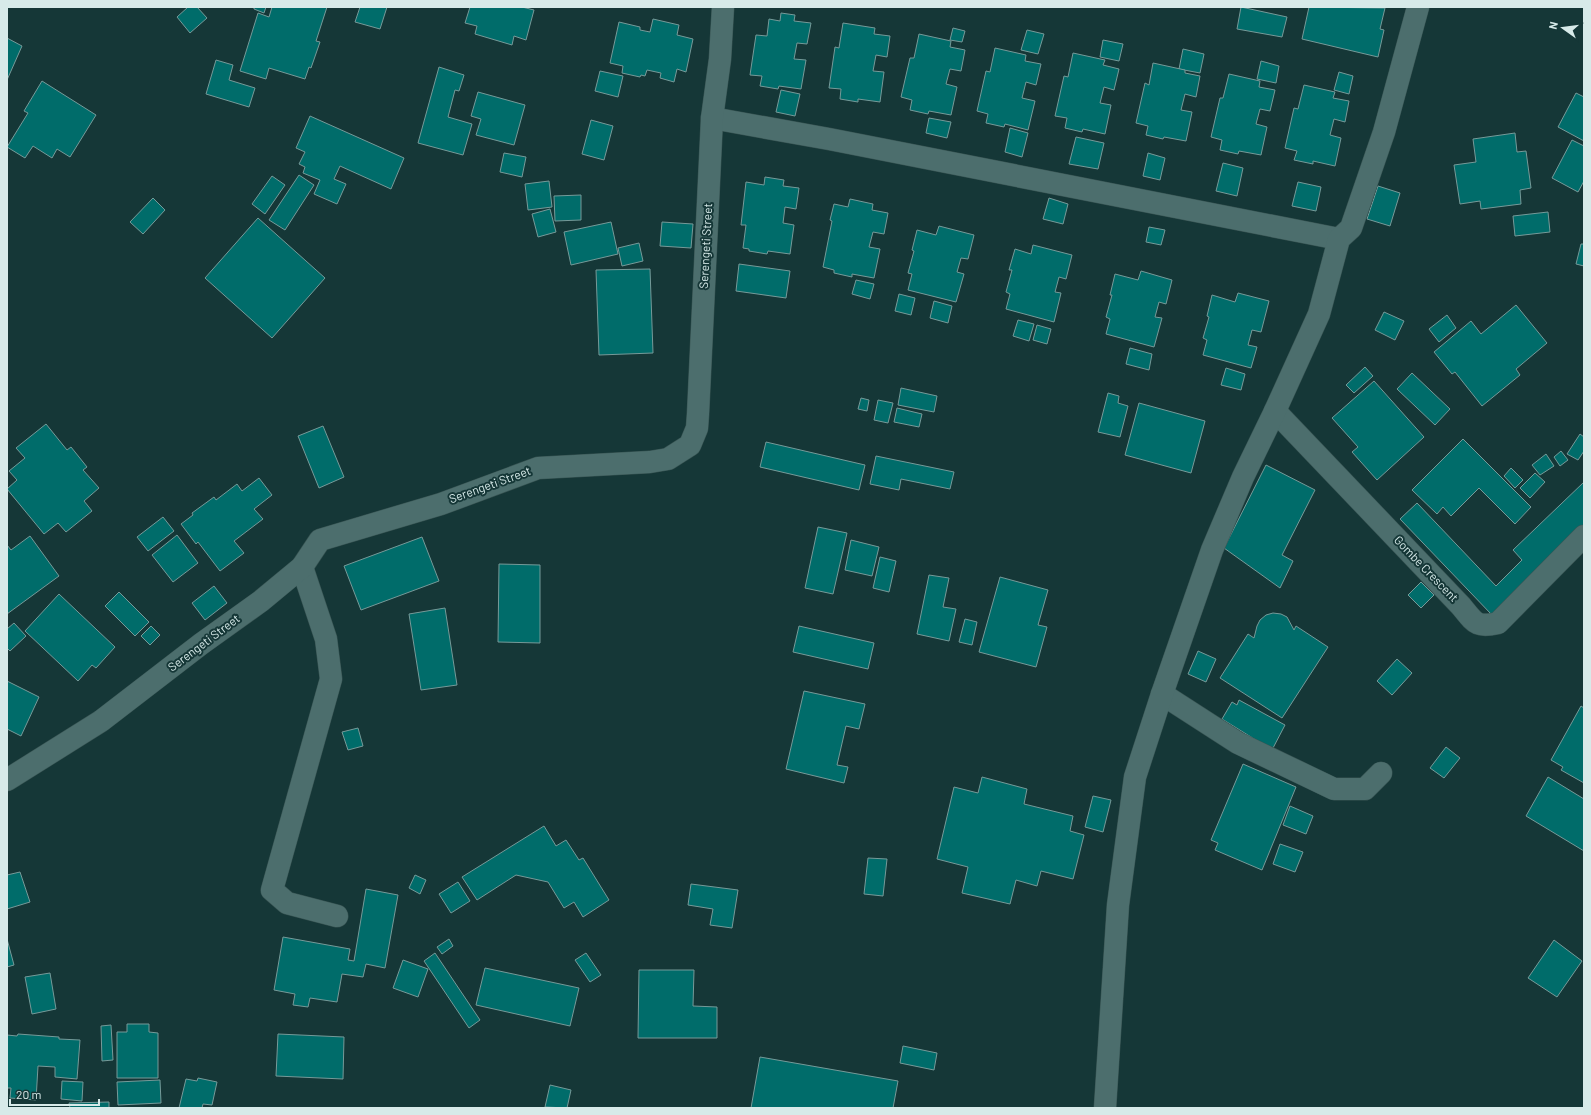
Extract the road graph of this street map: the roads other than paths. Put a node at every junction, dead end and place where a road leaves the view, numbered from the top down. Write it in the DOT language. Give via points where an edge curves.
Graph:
graph roads {
  1 [pos="723,7"];
  2 [pos="1418,7"];
  3 [pos="712,118"];
  4 [pos="1339,239"];
  5 [pos="1275,411"];
  6 [pos="1584,536"];
  7 [pos="302,567"];
  8 [pos="1162,694"];
  9 [pos="1381,773"];
  10 [pos="7,780"];
  11 [pos="337,916"];
  12 [pos="1105,1108"];
  1 -- 3 [label="street, Serengeti Street" via="720,59"];
  2 -- 4 [label="street" via="1384,132 1351,228"];
  3 -- 4 [label="street" via="837,140"];
  3 -- 7 [label="street, Serengeti Street" via="698,414 697,428 690,445 668,459 650,462 538,468 441,504 320,540"];
  4 -- 5 [label="street" via="1319,314"];
  5 -- 6 [label="street, Gombe Crescent" via="1462,606 1474,622 1484,626 1498,623"];
  5 -- 8 [label="street" via="1212,550"];
  7 -- 10 [label="street, Serengeti Street" via="261,601 101,721"];
  7 -- 11 [label="street" via="326,639 331,679 272,890 287,903"];
  8 -- 9 [label="street" via="1238,743 1334,789 1365,788"];
  8 -- 12 [label="street" via="1135,777 1118,905"];
}
